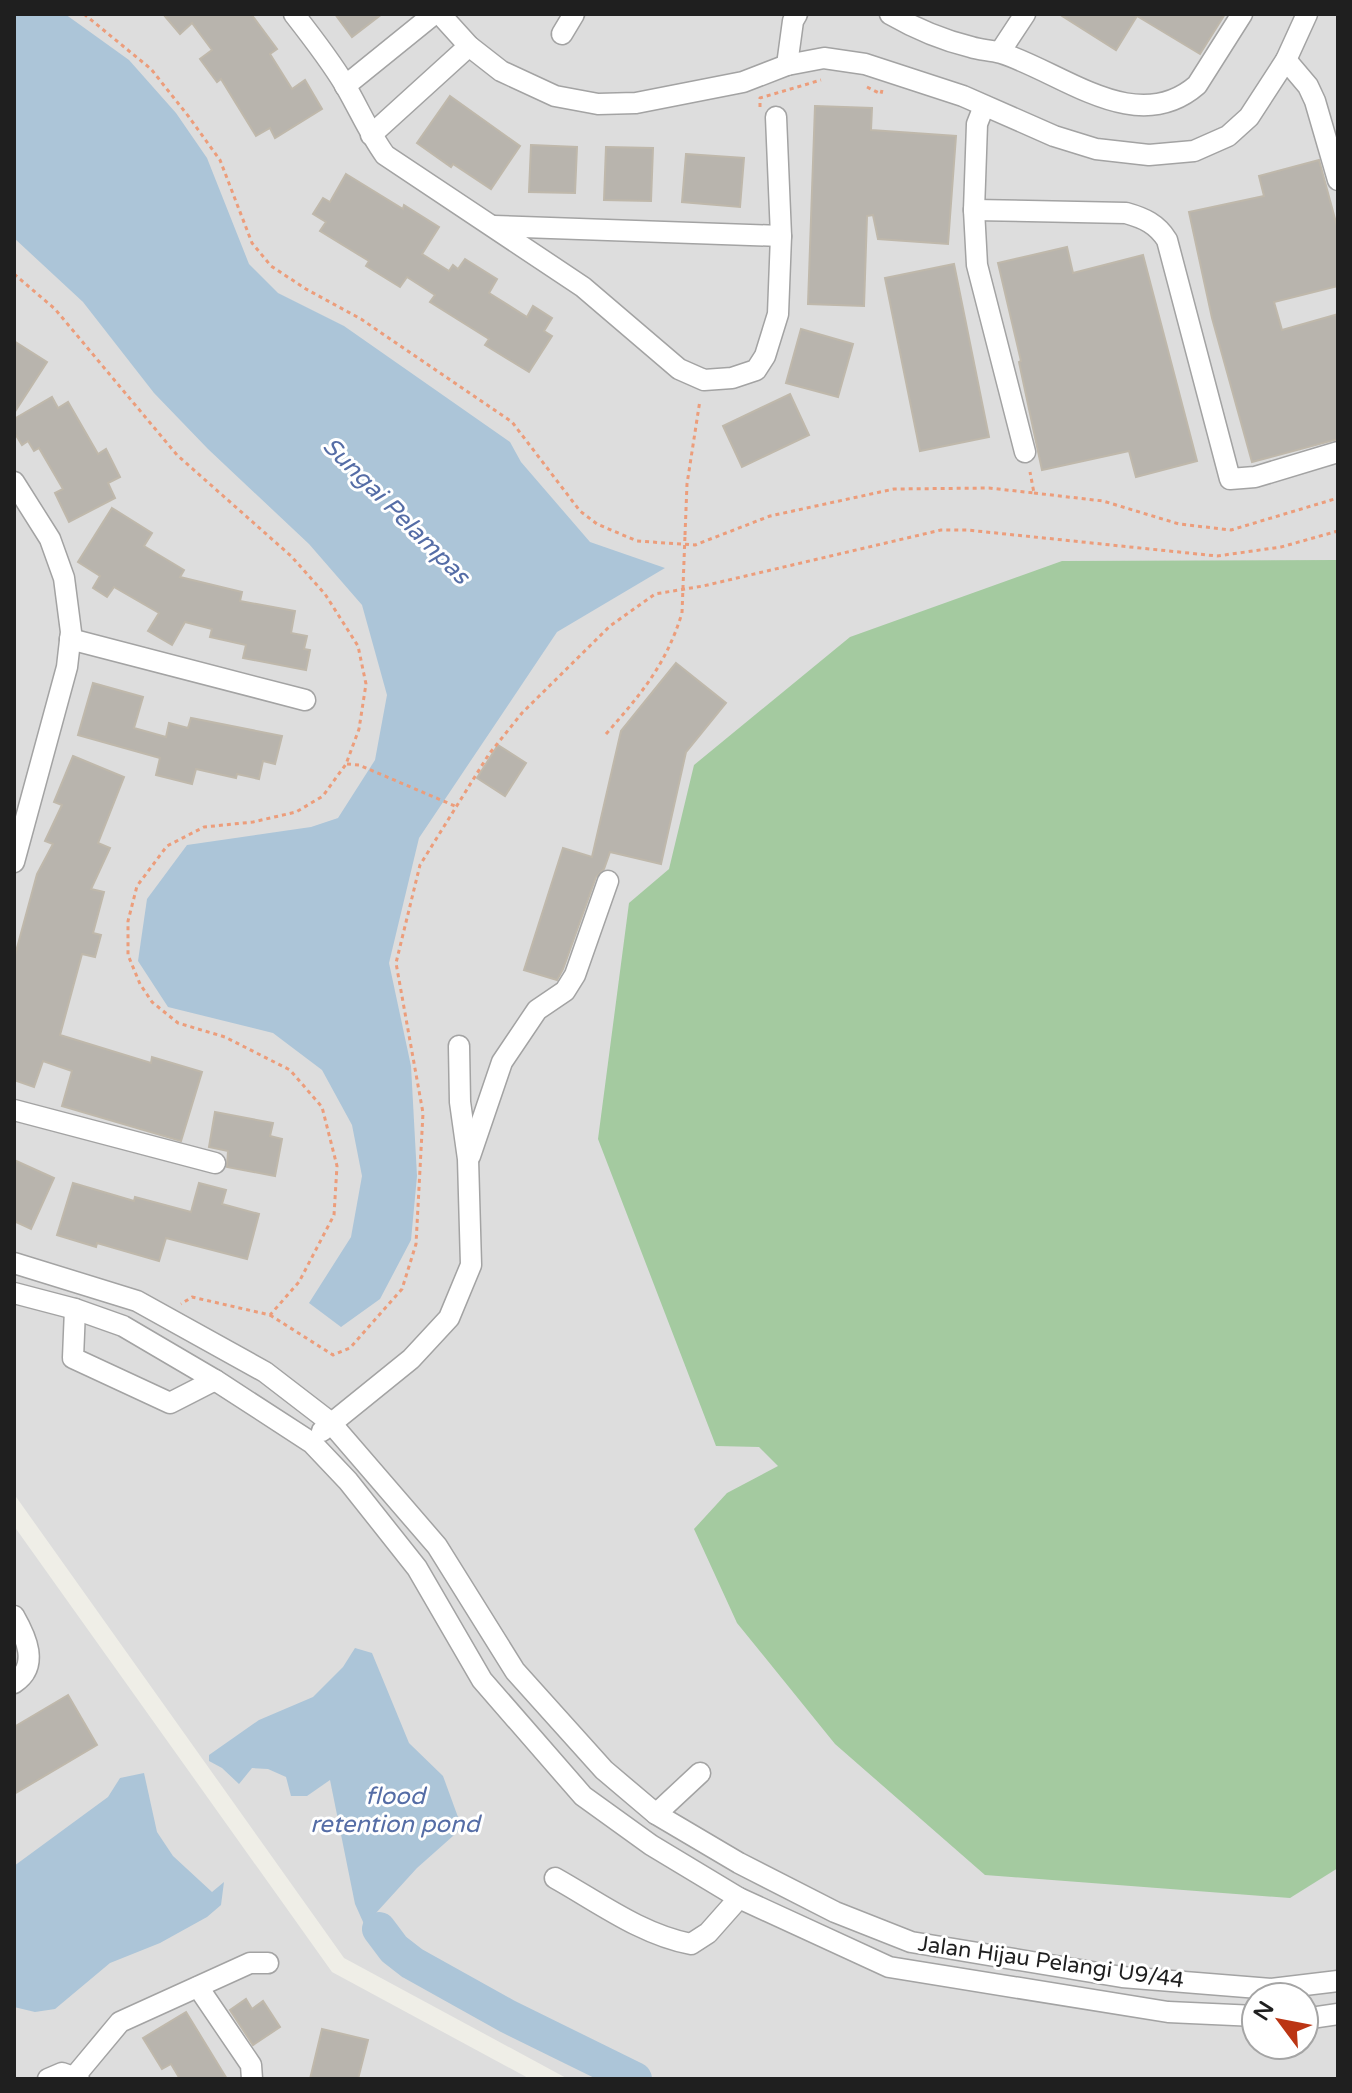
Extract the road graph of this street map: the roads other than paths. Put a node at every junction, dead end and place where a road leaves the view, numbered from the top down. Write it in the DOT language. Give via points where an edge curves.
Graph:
graph roads {
  1 [pos="294,14"];
  2 [pos="434,14"];
  3 [pos="440,14"];
  4 [pos="574,14"];
  5 [pos="797,14"];
  6 [pos="890,14"];
  7 [pos="1025,14"];
  8 [pos="1242,14"];
  9 [pos="1309,16"];
  10 [pos="562,34"];
  11 [pos="469,46"];
  12 [pos="1000,52"];
  13 [pos="1286,60"];
  14 [pos="787,65"];
  15 [pos="345,86"];
  16 [pos="984,106"];
  17 [pos="776,117"];
  18 [pos="371,135"];
  19 [pos="1338,180"];
  20 [pos="974,210"];
  21 [pos="494,226"];
  22 [pos="781,236"];
  23 [pos="1025,452"];
  24 [pos="1338,452"];
  25 [pos="14,482"];
  26 [pos="70,639"];
  27 [pos="305,700"];
  28 [pos="14,862"];
  29 [pos="608,881"];
  30 [pos="459,1046"];
  31 [pos="14,1110"];
  32 [pos="468,1159"];
  33 [pos="215,1163"];
  34 [pos="14,1263"];
  35 [pos="14,1293"];
  36 [pos="75,1309"];
  37 [pos="215,1380"];
  38 [pos="330,1422"];
  39 [pos="312,1443"];
  40 [pos="14,1616"];
  41 [pos="14,1683"];
  42 [pos="700,1773"];
  43 [pos="656,1814"];
  44 [pos="555,1878"];
  45 [pos="739,1898"];
  46 [pos="268,1963"];
  47 [pos="1338,1981"];
  48 [pos="198,1987"];
  49 [pos="1240,2015"];
  50 [pos="77,2078"];
  51 [pos="48,2079"];
  52 [pos="252,2079"];
  1 -- 15 [label="street"];
  2 -- 15 [label="street"];
  3 -- 11 [label="street"];
  4 -- 10 [label="street"];
  5 -- 14 [label="street"];
  6 -- 12 [label="street" via="949,41"];
  7 -- 12 [label="street"];
  8 -- 12 [label="street" via="1197,85 1164,103 1136,106 1108,99"];
  9 -- 13 [label="street"];
  11 -- 14 [label="street" via="501,71 555,96 598,104 700,92"];
  11 -- 18 [label="street"];
  13 -- 16 [label="street" via="1249,117 1228,136 1194,151 1149,155 1096,149"];
  13 -- 19 [label="street" via="1315,101"];
  14 -- 16 [label="street" via="824,58 865,64"];
  15 -- 18 [label="street"];
  16 -- 20 [label="street" via="977,124"];
  17 -- 22 [label="street"];
  18 -- 21 [label="street" via="385,155"];
  20 -- 23 [label="street" via="977,265"];
  20 -- 24 [label="street" via="1126,213 1159,227 1167,240 1230,479 1255,477"];
  21 -- 22 [label="street"];
  21 -- 22 [label="street" via="583,287 679,369 704,380 756,370 765,356 778,314"];
  25 -- 26 [label="street" via="50,539 64,578"];
  26 -- 27 [label="street"];
  26 -- 28 [label="street"];
  29 -- 32 [label="street" via="575,975 565,991 537,1010 502,1062"];
  30 -- 32 [label="street"];
  31 -- 33 [label="street"];
  32 -- 38 [label="street" via="471,1265 449,1318 411,1359"];
  34 -- 38 [label="street, Jalan Hijau Pelangi U9/44" via="137,1301 265,1372"];
  35 -- 36 [label="street, Jalan Hijau Pelangi U9/44"];
  36 -- 37 [label="street, Jalan Hijau Pelangi U9/44" via="123,1326"];
  36 -- 37 [label="street" via="73,1358 170,1403"];
  37 -- 39 [label="street, Jalan Hijau Pelangi U9/44"];
  38 -- 39 [label="street"];
  38 -- 43 [label="street, Jalan Hijau Pelangi U9/44" via="437,1546 515,1671 604,1770"];
  39 -- 45 [label="street, Jalan Hijau Pelangi U9/44" via="417,1568 482,1680 583,1796"];
  40 -- 41 [label="street" via="27,1638 28,1666"];
  42 -- 43 [label="street"];
  43 -- 47 [label="street, Jalan Hijau Pelangi U9/44" via="835,1912 911,1942 1122,1977 1271,1989"];
  44 -- 45 [label="street" via="668,1940 691,1944"];
  45 -- 49 [label="street, Jalan Hijau Pelangi U9/44" via="889,1967 1168,2012"];
  46 -- 48 [label="street" via="250,1963"];
  48 -- 50 [label="street" via="120,2022"];
  48 -- 52 [label="street" via="251,2065"];
  50 -- 51 [label="street" via="62,2073"];
}
